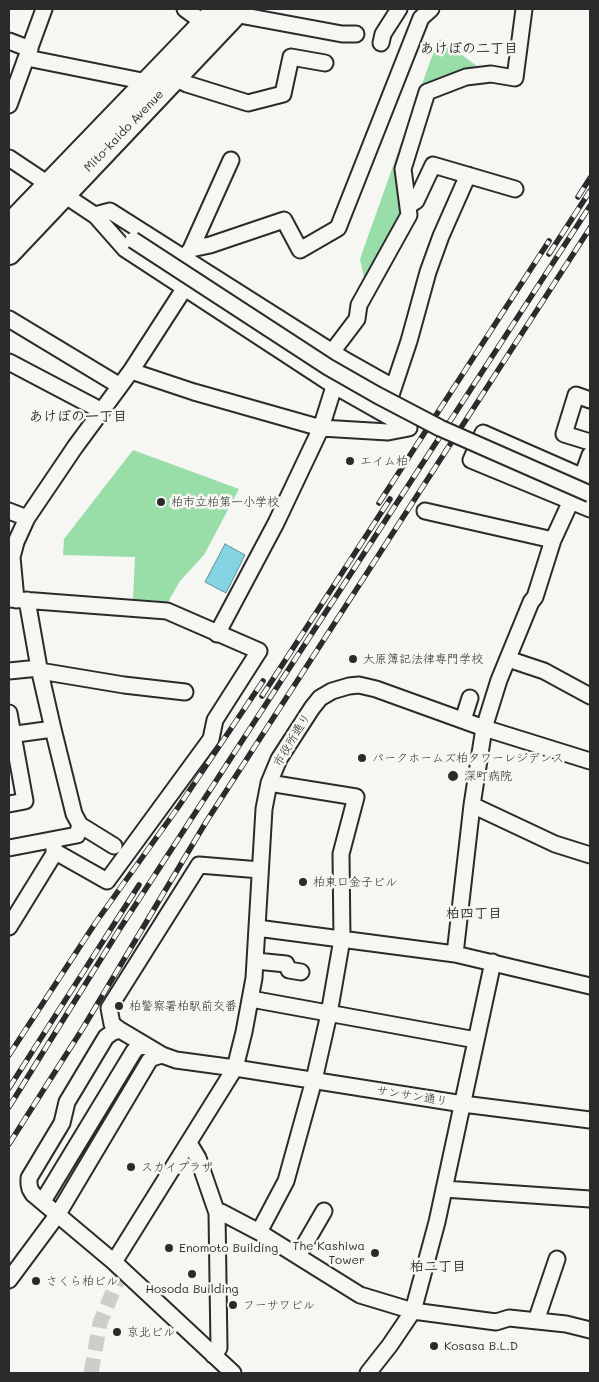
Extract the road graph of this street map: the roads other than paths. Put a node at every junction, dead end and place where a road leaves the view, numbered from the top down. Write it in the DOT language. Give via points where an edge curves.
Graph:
graph roads {
  1 [pos="44,9"];
  2 [pos="185,9"];
  3 [pos="399,9"];
  4 [pos="431,9"];
  5 [pos="524,9"];
  6 [pos="224,14"];
  7 [pos="356,34"];
  8 [pos="9,41"];
  9 [pos="381,43"];
  10 [pos="28,54"];
  11 [pos="325,63"];
  12 [pos="174,78"];
  13 [pos="147,82"];
  14 [pos="9,106"];
  15 [pos="9,158"];
  16 [pos="231,160"];
  17 [pos="468,175"];
  18 [pos="515,189"];
  19 [pos="56,190"];
  20 [pos="408,206"];
  21 [pos="95,215"];
  22 [pos="9,226"];
  23 [pos="9,253"];
  24 [pos="188,253"];
  25 [pos="184,289"];
  26 [pos="9,319"];
  27 [pos="339,356"];
  28 [pos="9,362"];
  29 [pos="131,371"];
  30 [pos="333,385"];
  31 [pos="120,386"];
  32 [pos="394,387"];
  33 [pos="590,400"];
  34 [pos="102,411"];
  35 [pos="384,415"];
  36 [pos="321,428"];
  37 [pos="590,442"];
  38 [pos="590,455"];
  39 [pos="586,478"];
  40 [pos="590,494"];
  41 [pos="571,501"];
  42 [pos="590,509"];
  43 [pos="9,511"];
  44 [pos="425,512"];
  45 [pos="27,518"];
  46 [pos="553,540"];
  47 [pos="17,600"];
  48 [pos="217,634"];
  49 [pos="508,659"];
  50 [pos="40,669"];
  51 [pos="9,671"];
  52 [pos="185,692"];
  53 [pos="590,696"];
  54 [pos="470,698"];
  55 [pos="9,713"];
  56 [pos="463,720"];
  57 [pos="484,728"];
  58 [pos="53,729"];
  59 [pos="11,735"];
  60 [pos="590,761"];
  61 [pos="270,783"];
  62 [pos="9,804"];
  63 [pos="472,805"];
  64 [pos="80,825"];
  65 [pos="54,846"];
  66 [pos="114,846"];
  67 [pos="9,848"];
  68 [pos="590,855"];
  69 [pos="260,870"];
  70 [pos="9,927"];
  71 [pos="257,928"];
  72 [pos="342,939"];
  73 [pos="455,954"];
  74 [pos="256,961"];
  75 [pos="493,962"];
  76 [pos="302,966"];
  77 [pos="590,986"];
  78 [pos="251,999"];
  79 [pos="329,1014"];
  80 [pos="120,1030"];
  81 [pos="476,1040"];
  82 [pos="147,1046"];
  83 [pos="162,1056"];
  84 [pos="235,1068"];
  85 [pos="314,1080"];
  86 [pos="463,1104"];
  87 [pos="590,1120"];
  88 [pos="189,1143"];
  89 [pos="444,1188"];
  90 [pos="590,1199"];
  91 [pos="43,1201"];
  92 [pos="324,1211"];
  93 [pos="217,1213"];
  94 [pos="58,1214"];
  95 [pos="259,1232"];
  96 [pos="298,1256"];
  97 [pos="557,1259"];
  98 [pos="114,1262"];
  99 [pos="9,1280"];
  100 [pos="413,1310"];
  101 [pos="536,1322"];
  102 [pos="590,1330"];
  103 [pos="221,1366"];
  104 [pos="368,1373"];
  1 -- 10 [label="street"];
  2 -- 6 [label="street"];
  3 -- 9 [label="street"];
  4 -- 24 [label="street" via="421,18 338,228 300,250 284,220"];
  5 -- 20 [label="street" via="515,78 491,74 466,77 427,92 403,169"];
  6 -- 7 [label="street"];
  6 -- 12 [label="highway, Mito-kaido Avenue"];
  6 -- 13 [label="highway, Mito-kaido Avenue"];
  8 -- 10 [label="street"];
  10 -- 13 [label="street"];
  10 -- 14 [label="street"];
  11 -- 12 [label="street" via="291,57 283,94 248,103"];
  12 -- 19 [label="highway, Mito-kaido Avenue"];
  13 -- 19 [label="highway, Mito-kaido Avenue"];
  15 -- 19 [label="street"];
  16 -- 24 [label="street"];
  17 -- 18 [label="street"];
  17 -- 20 [label="street" via="433,165 416,202"];
  17 -- 32 [label="street" via="428,272"];
  19 -- 21 [label="street"];
  19 -- 22 [label="highway, Mito-kaido Avenue"];
  19 -- 23 [label="highway, Mito-kaido Avenue"];
  20 -- 27 [label="street" via="409,214 359,305 357,319"];
  21 -- 24 [label="street" via="110,212"];
  21 -- 25 [label="street" via="125,249"];
  21 -- 40 [label="street, bridge" via="328,367 377,395 440,428"];
  24 -- 27 [label="street"];
  25 -- 29 [label="street"];
  25 -- 30 [label="street"];
  26 -- 31 [label="street"];
  27 -- 30 [label="street"];
  27 -- 32 [label="street"];
  28 -- 34 [label="street"];
  29 -- 31 [label="street"];
  29 -- 36 [label="street"];
  30 -- 35 [label="street"];
  30 -- 36 [label="street"];
  31 -- 34 [label="street"];
  32 -- 35 [label="street"];
  33 -- 37 [label="street" via="576,395 564,434"];
  34 -- 45 [label="street"];
  35 -- 36 [label="street" via="409,428 388,432"];
  36 -- 48 [label="street" via="276,523"];
  38 -- 39 [label="street"];
  39 -- 41 [label="street"];
  39 -- 41 [label="street" via="483,432 471,460"];
  41 -- 42 [label="street"];
  41 -- 46 [label="street"];
  43 -- 45 [label="street"];
  44 -- 46 [label="street"];
  45 -- 47 [label="street" via="12,557"];
  46 -- 49 [label="street" via="535,597"];
  47 -- 48 [label="street" via="167,611"];
  47 -- 50 [label="street"];
  48 -- 65 [label="street" via="264,652 215,720 211,739 107,881"];
  49 -- 53 [label="street" via="544,671"];
  49 -- 57 [label="street"];
  50 -- 51 [label="street"];
  50 -- 52 [label="street" via="124,685"];
  50 -- 58 [label="street"];
  54 -- 56 [label="street"];
  55 -- 59 [label="street"];
  56 -- 57 [label="street, 市役所通り"];
  56 -- 61 [label="street, 市役所通り" via="359,685 332,691 312,708 279,759"];
  57 -- 60 [label="street, 市役所通り"];
  57 -- 63 [label="street"];
  58 -- 59 [label="street"];
  58 -- 64 [label="street" via="74,814"];
  59 -- 62 [label="street" via="25,801"];
  61 -- 69 [label="street, 市役所通り" via="264,809"];
  61 -- 72 [label="street" via="356,797 341,854"];
  63 -- 68 [label="street" via="555,844"];
  63 -- 73 [label="street"];
  64 -- 65 [label="street" via="77,835"];
  64 -- 66 [label="street"];
  65 -- 67 [label="street"];
  65 -- 70 [label="street" via="54,854"];
  69 -- 71 [label="street, 市役所通り"];
  69 -- 80 [label="street" via="200,865 109,1008 112,1024"];
  71 -- 72 [label="street"];
  71 -- 74 [label="street, 市役所通り"];
  72 -- 73 [label="street"];
  72 -- 79 [label="street"];
  73 -- 75 [label="street"];
  74 -- 76 [label="street" via="286,964 290,970"];
  74 -- 78 [label="street, 市役所通り"];
  75 -- 77 [label="street"];
  75 -- 81 [label="street"];
  78 -- 79 [label="street"];
  78 -- 84 [label="street, 市役所通り" via="253,1018"];
  79 -- 81 [label="street"];
  79 -- 85 [label="street"];
  80 -- 82 [label="street"];
  80 -- 91 [label="street" via="106,1037 67,1102 62,1123 29,1178 30,1189"];
  81 -- 86 [label="street"];
  82 -- 83 [label="street"];
  82 -- 91 [label="street" via="134,1051"];
  83 -- 84 [label="street, サンサン通り"];
  83 -- 94 [label="street" via="149,1061"];
  84 -- 85 [label="street, サンサン通り"];
  84 -- 88 [label="street, 市役所通り"];
  85 -- 86 [label="street, サンサン通り"];
  85 -- 95 [label="street" via="286,1181"];
  86 -- 87 [label="street, サンサン通り"];
  86 -- 89 [label="street"];
  88 -- 93 [label="street" via="198,1158"];
  88 -- 98 [label="street, 市役所通り"];
  89 -- 90 [label="street"];
  89 -- 100 [label="street"];
  91 -- 94 [label="street"];
  92 -- 96 [label="street"];
  93 -- 95 [label="street" via="221,1212"];
  93 -- 103 [label="street"];
  94 -- 98 [label="street"];
  94 -- 99 [label="street"];
  95 -- 96 [label="street"];
  96 -- 100 [label="street" via="360,1295"];
  97 -- 101 [label="street"];
  98 -- 103 [label="street"];
  100 -- 101 [label="street" via="496,1322 509,1318"];
  100 -- 104 [label="street"];
  101 -- 102 [label="street"];
}
